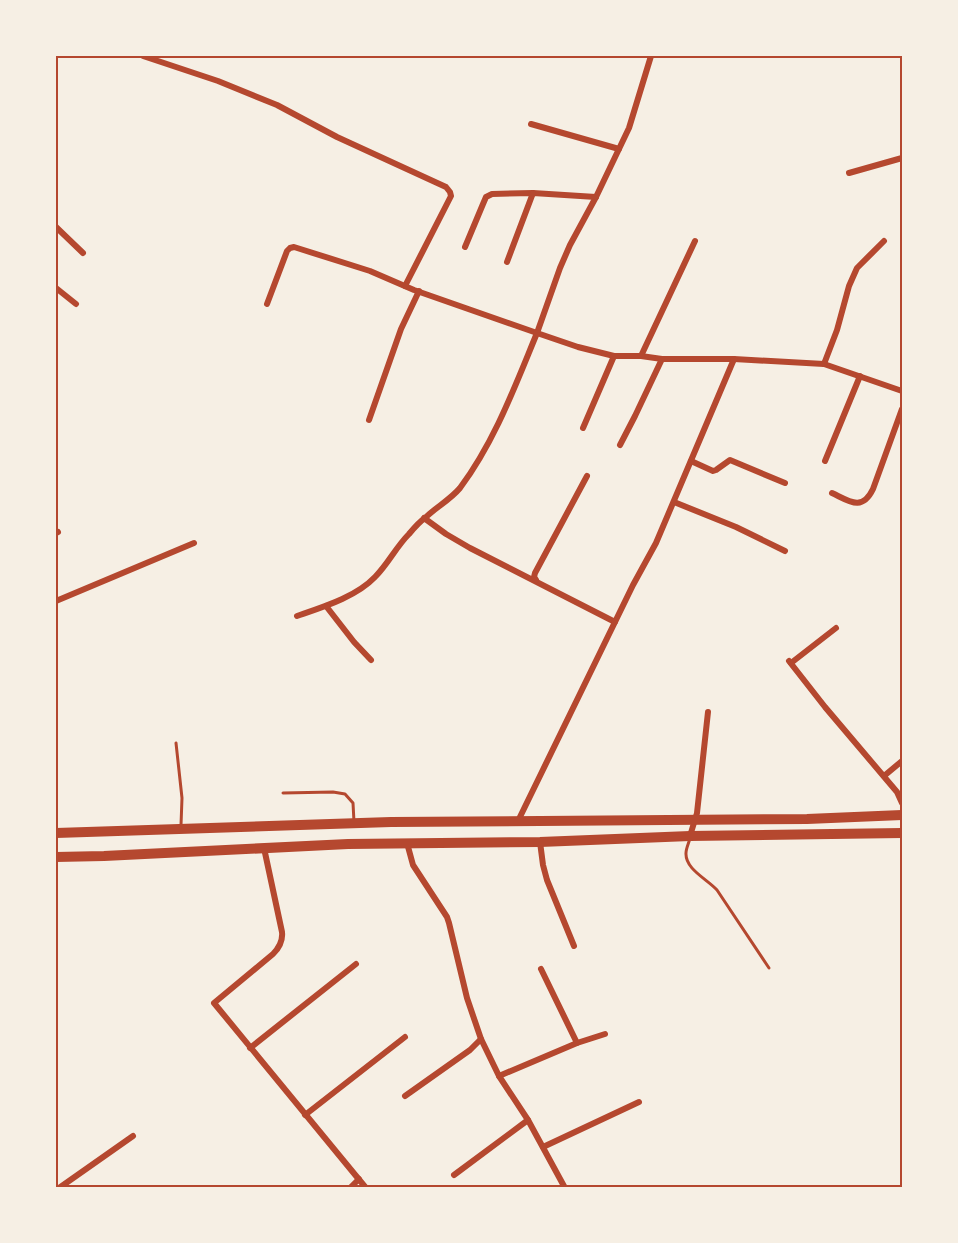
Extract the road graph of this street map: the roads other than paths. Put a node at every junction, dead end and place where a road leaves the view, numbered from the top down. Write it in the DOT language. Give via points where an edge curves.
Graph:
graph roads {
  1 [pos="143,56"];
  2 [pos="651,56"];
  3 [pos="531,124"];
  4 [pos="619,149"];
  5 [pos="903,158"];
  6 [pos="849,173"];
  7 [pos="533,193"];
  8 [pos="596,197"];
  9 [pos="56,227"];
  10 [pos="695,241"];
  11 [pos="884,241"];
  12 [pos="465,247"];
  13 [pos="83,253"];
  14 [pos="507,262"];
  15 [pos="56,288"];
  16 [pos="411,289"];
  17 [pos="76,304"];
  18 [pos="267,304"];
  19 [pos="537,333"];
  20 [pos="614,356"];
  21 [pos="641,356"];
  22 [pos="662,359"];
  23 [pos="734,359"];
  24 [pos="824,364"];
  25 [pos="860,376"];
  26 [pos="903,391"];
  27 [pos="903,409"];
  28 [pos="369,420"];
  29 [pos="583,428"];
  30 [pos="620,445"];
  31 [pos="691,461"];
  32 [pos="825,461"];
  33 [pos="587,476"];
  34 [pos="785,483"];
  35 [pos="832,493"];
  36 [pos="674,502"];
  37 [pos="424,518"];
  38 [pos="194,543"];
  39 [pos="785,551"];
  40 [pos="536,581"];
  41 [pos="56,601"];
  42 [pos="326,606"];
  43 [pos="297,616"];
  44 [pos="615,622"];
  45 [pos="836,628"];
  46 [pos="371,660"];
  47 [pos="708,712"];
  48 [pos="177,743"];
  49 [pos="903,761"];
  50 [pos="884,776"];
  51 [pos="283,793"];
  52 [pos="903,803"];
  53 [pos="903,815"];
  54 [pos="696,819"];
  55 [pos="518,821"];
  56 [pos="354,824"];
  57 [pos="181,830"];
  58 [pos="56,833"];
  59 [pos="903,833"];
  60 [pos="690,836"];
  61 [pos="540,842"];
  62 [pos="407,843"];
  63 [pos="264,848"];
  64 [pos="56,857"];
  65 [pos="574,946"];
  66 [pos="356,964"];
  67 [pos="769,968"];
  68 [pos="541,969"];
  69 [pos="605,1034"];
  70 [pos="405,1037"];
  71 [pos="481,1039"];
  72 [pos="577,1043"];
  73 [pos="250,1048"];
  74 [pos="499,1076"];
  75 [pos="405,1096"];
  76 [pos="639,1102"];
  77 [pos="305,1115"];
  78 [pos="528,1120"];
  79 [pos="134,1136"];
  80 [pos="543,1147"];
  81 [pos="454,1175"];
  82 [pos="359,1179"];
  83 [pos="59,1188"];
  84 [pos="350,1188"];
  85 [pos="366,1188"];
  86 [pos="565,1188"];
  1 -- 16 [label="street" via="277,105 446,187 451,196"];
  2 -- 4 [label="street"];
  3 -- 4 [label="street"];
  4 -- 8 [label="street"];
  5 -- 6 [label="street"];
  7 -- 8 [label="street"];
  7 -- 12 [label="street" via="489,196"];
  7 -- 14 [label="street"];
  8 -- 19 [label="street" via="560,268"];
  9 -- 13 [label="street"];
  10 -- 21 [label="street"];
  11 -- 24 [label="street" via="857,268"];
  15 -- 17 [label="street"];
  16 -- 18 [label="street" via="370,271 292,247"];
  16 -- 19 [label="street"];
  16 -- 28 [label="street"];
  19 -- 20 [label="street"];
  19 -- 37 [label="street" via="491,440 459,489"];
  20 -- 21 [label="street"];
  20 -- 29 [label="street"];
  21 -- 22 [label="street"];
  22 -- 23 [label="street"];
  22 -- 30 [label="street"];
  23 -- 24 [label="street"];
  23 -- 31 [label="street"];
  24 -- 25 [label="street"];
  25 -- 26 [label="street"];
  25 -- 32 [label="street"];
  27 -- 35 [label="street" via="867,499 856,503"];
  31 -- 34 [label="street" via="713,471 730,460"];
  31 -- 36 [label="street"];
  33 -- 40 [label="street" via="535,573"];
  36 -- 39 [label="street"];
  36 -- 44 [label="street"];
  37 -- 40 [label="street" via="470,548"];
  37 -- 42 [label="street" via="375,577"];
  38 -- 41 [label="street"];
  40 -- 44 [label="street"];
  42 -- 43 [label="street"];
  42 -- 46 [label="street"];
  44 -- 55 [label="street"];
  45 -- 50 [label="street" via="790,662"];
  47 -- 54 [label="street"];
  48 -- 57 [label="lane"];
  49 -- 50 [label="street"];
  50 -- 52 [label="street"];
  51 -- 56 [label="lane" via="345,794 353,803"];
  53 -- 54 [label="highway"];
  54 -- 55 [label="highway"];
  54 -- 60 [label="street"];
  55 -- 56 [label="highway"];
  56 -- 57 [label="highway"];
  57 -- 58 [label="highway"];
  59 -- 60 [label="highway"];
  60 -- 61 [label="highway"];
  60 -- 67 [label="lane" via="687,862 717,890"];
  61 -- 62 [label="highway"];
  61 -- 65 [label="street" via="547,880"];
  62 -- 63 [label="highway"];
  62 -- 71 [label="street" via="413,865 447,917"];
  63 -- 64 [label="highway"];
  63 -- 73 [label="street" via="282,941 273,954 214,1003"];
  66 -- 73 [label="street"];
  68 -- 72 [label="street"];
  69 -- 72 [label="street"];
  70 -- 77 [label="street"];
  71 -- 74 [label="street"];
  71 -- 75 [label="street"];
  72 -- 74 [label="street"];
  73 -- 77 [label="street"];
  74 -- 78 [label="street"];
  76 -- 80 [label="street"];
  77 -- 82 [label="street"];
  78 -- 80 [label="street"];
  78 -- 81 [label="street"];
  79 -- 83 [label="street"];
  80 -- 86 [label="street"];
  82 -- 84 [label="street"];
  82 -- 85 [label="street"];
}
